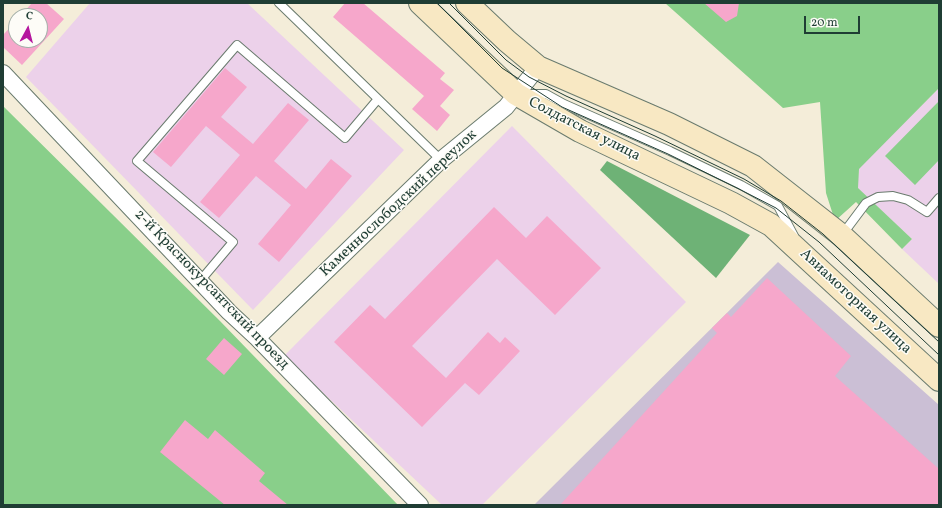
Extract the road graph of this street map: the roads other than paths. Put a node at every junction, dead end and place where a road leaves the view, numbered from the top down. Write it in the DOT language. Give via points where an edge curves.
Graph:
graph roads {
  1 [pos="279,3"];
  2 [pos="420,3"];
  3 [pos="467,3"];
  4 [pos="538,67"];
  5 [pos="3,72"];
  6 [pos="516,94"];
  7 [pos="378,99"];
  8 [pos="441,160"];
  9 [pos="939,198"];
  10 [pos="771,225"];
  11 [pos="841,235"];
  12 [pos="807,258"];
  13 [pos="200,281"];
  14 [pos="939,326"];
  15 [pos="257,338"];
  16 [pos="939,380"];
  17 [pos="420,505"];
  1 -- 7 [label="lane"];
  2 -- 6 [label="main road, Солдатская улица"];
  3 -- 4 [label="main road"];
  4 -- 6 [label="street, Каменнослободский переулок"];
  4 -- 11 [label="main road" via="669,124 753,166"];
  5 -- 13 [label="street, 2-й Краснокурсантский проезд"];
  6 -- 8 [label="street, Каменнослободский переулок" via="506,107"];
  6 -- 10 [label="main road, Солдатская улица" via="580,132 731,203"];
  6 -- 12 [label="lane" via="546,94 741,185 778,206"];
  7 -- 8 [label="lane"];
  7 -- 13 [label="lane" via="345,138 237,45 137,161 233,242"];
  8 -- 15 [label="street, Каменнослободский переулок"];
  9 -- 11 [label="lane" via="927,212 908,200 878,196 866,203"];
  10 -- 12 [label="main road, Авиамоторная улица"];
  11 -- 14 [label="main road"];
  12 -- 16 [label="main road, Авиамоторная улица"];
  13 -- 15 [label="street, 2-й Краснокурсантский проезд"];
  15 -- 17 [label="street, 2-й Краснокурсантский проезд"];
}
